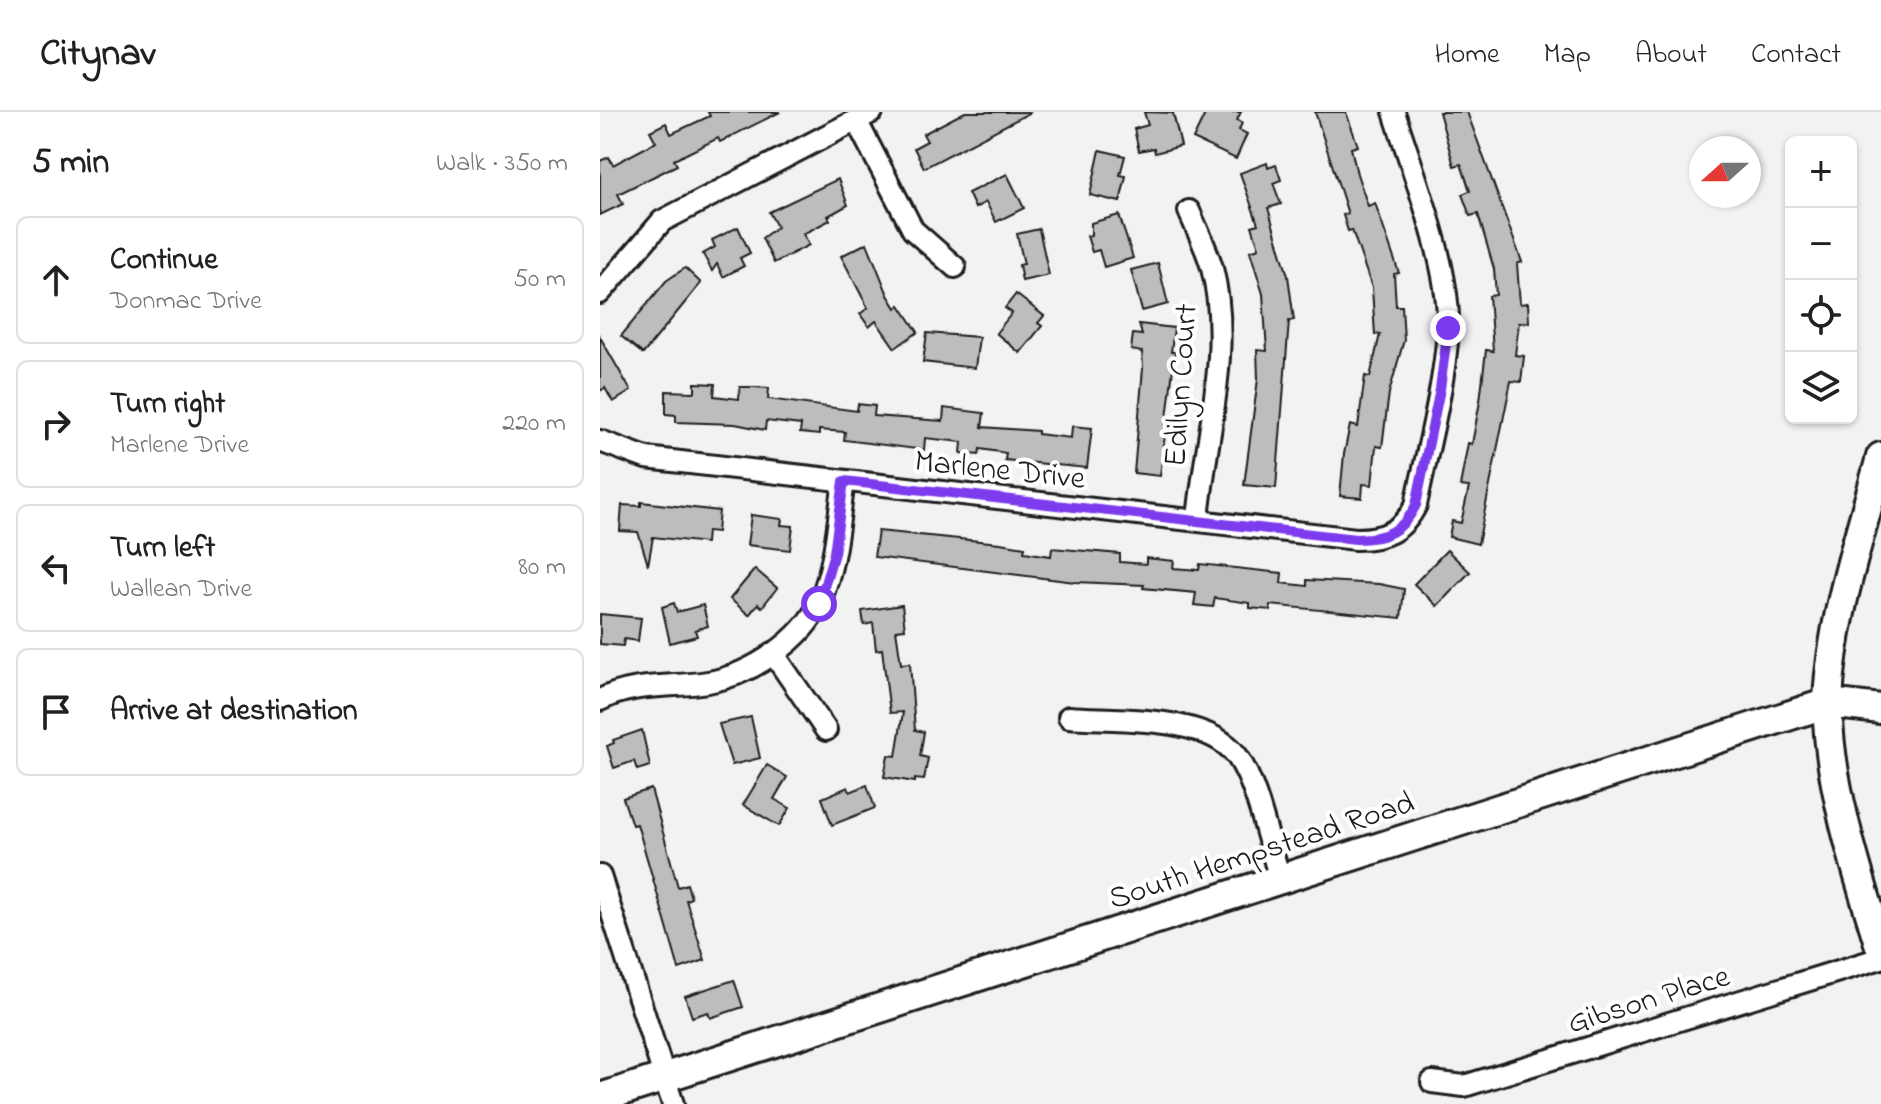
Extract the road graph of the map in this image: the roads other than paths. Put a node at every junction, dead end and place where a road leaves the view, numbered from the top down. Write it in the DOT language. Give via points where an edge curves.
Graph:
graph roads {
  1 [pos="1394,112"];
  2 [pos="864,116"];
  3 [pos="1189,211"];
  4 [pos="955,267"];
  5 [pos="600,293"];
  6 [pos="600,441"];
  7 [pos="1881,457"];
  8 [pos="844,481"];
  9 [pos="1198,520"];
  10 [pos="773,653"];
  11 [pos="600,700"];
  12 [pos="1828,703"];
  13 [pos="1881,709"];
  14 [pos="1069,717"];
  15 [pos="826,730"];
  16 [pos="600,876"];
  17 [pos="1280,878"];
  18 [pos="1881,949"];
  19 [pos="1881,958"];
  20 [pos="664,1076"];
  21 [pos="1432,1082"];
  22 [pos="600,1098"];
  23 [pos="673,1104"];
  1 -- 9 [label="street, Marlene Drive" via="1438,251 1448,328 1416,505 1408,521 1376,539"];
  2 -- 4 [label="street" via="913,230"];
  2 -- 5 [label="street" via="662,221"];
  3 -- 9 [label="street, Edilyn Court" via="1212,267 1219,310"];
  6 -- 8 [label="street, Marlene Drive" via="646,458"];
  7 -- 12 [label="street" via="1832,648"];
  8 -- 9 [label="street, Marlene Drive"];
  8 -- 10 [label="street" via="834,553 819,604"];
  10 -- 11 [label="street" via="755,666 711,682 633,686"];
  10 -- 15 [label="street"];
  12 -- 13 [label="street, South Hempstead Road"];
  12 -- 17 [label="street, South Hempstead Road"];
  12 -- 18 [label="street" via="1846,820"];
  14 -- 17 [label="street" via="1188,726 1225,743 1248,776"];
  16 -- 20 [label="street"];
  17 -- 20 [label="street, South Hempstead Road"];
  19 -- 21 [label="street, Gibson Place" via="1464,1086"];
  20 -- 22 [label="street, South Hempstead Road"];
  20 -- 23 [label="street"];
}
